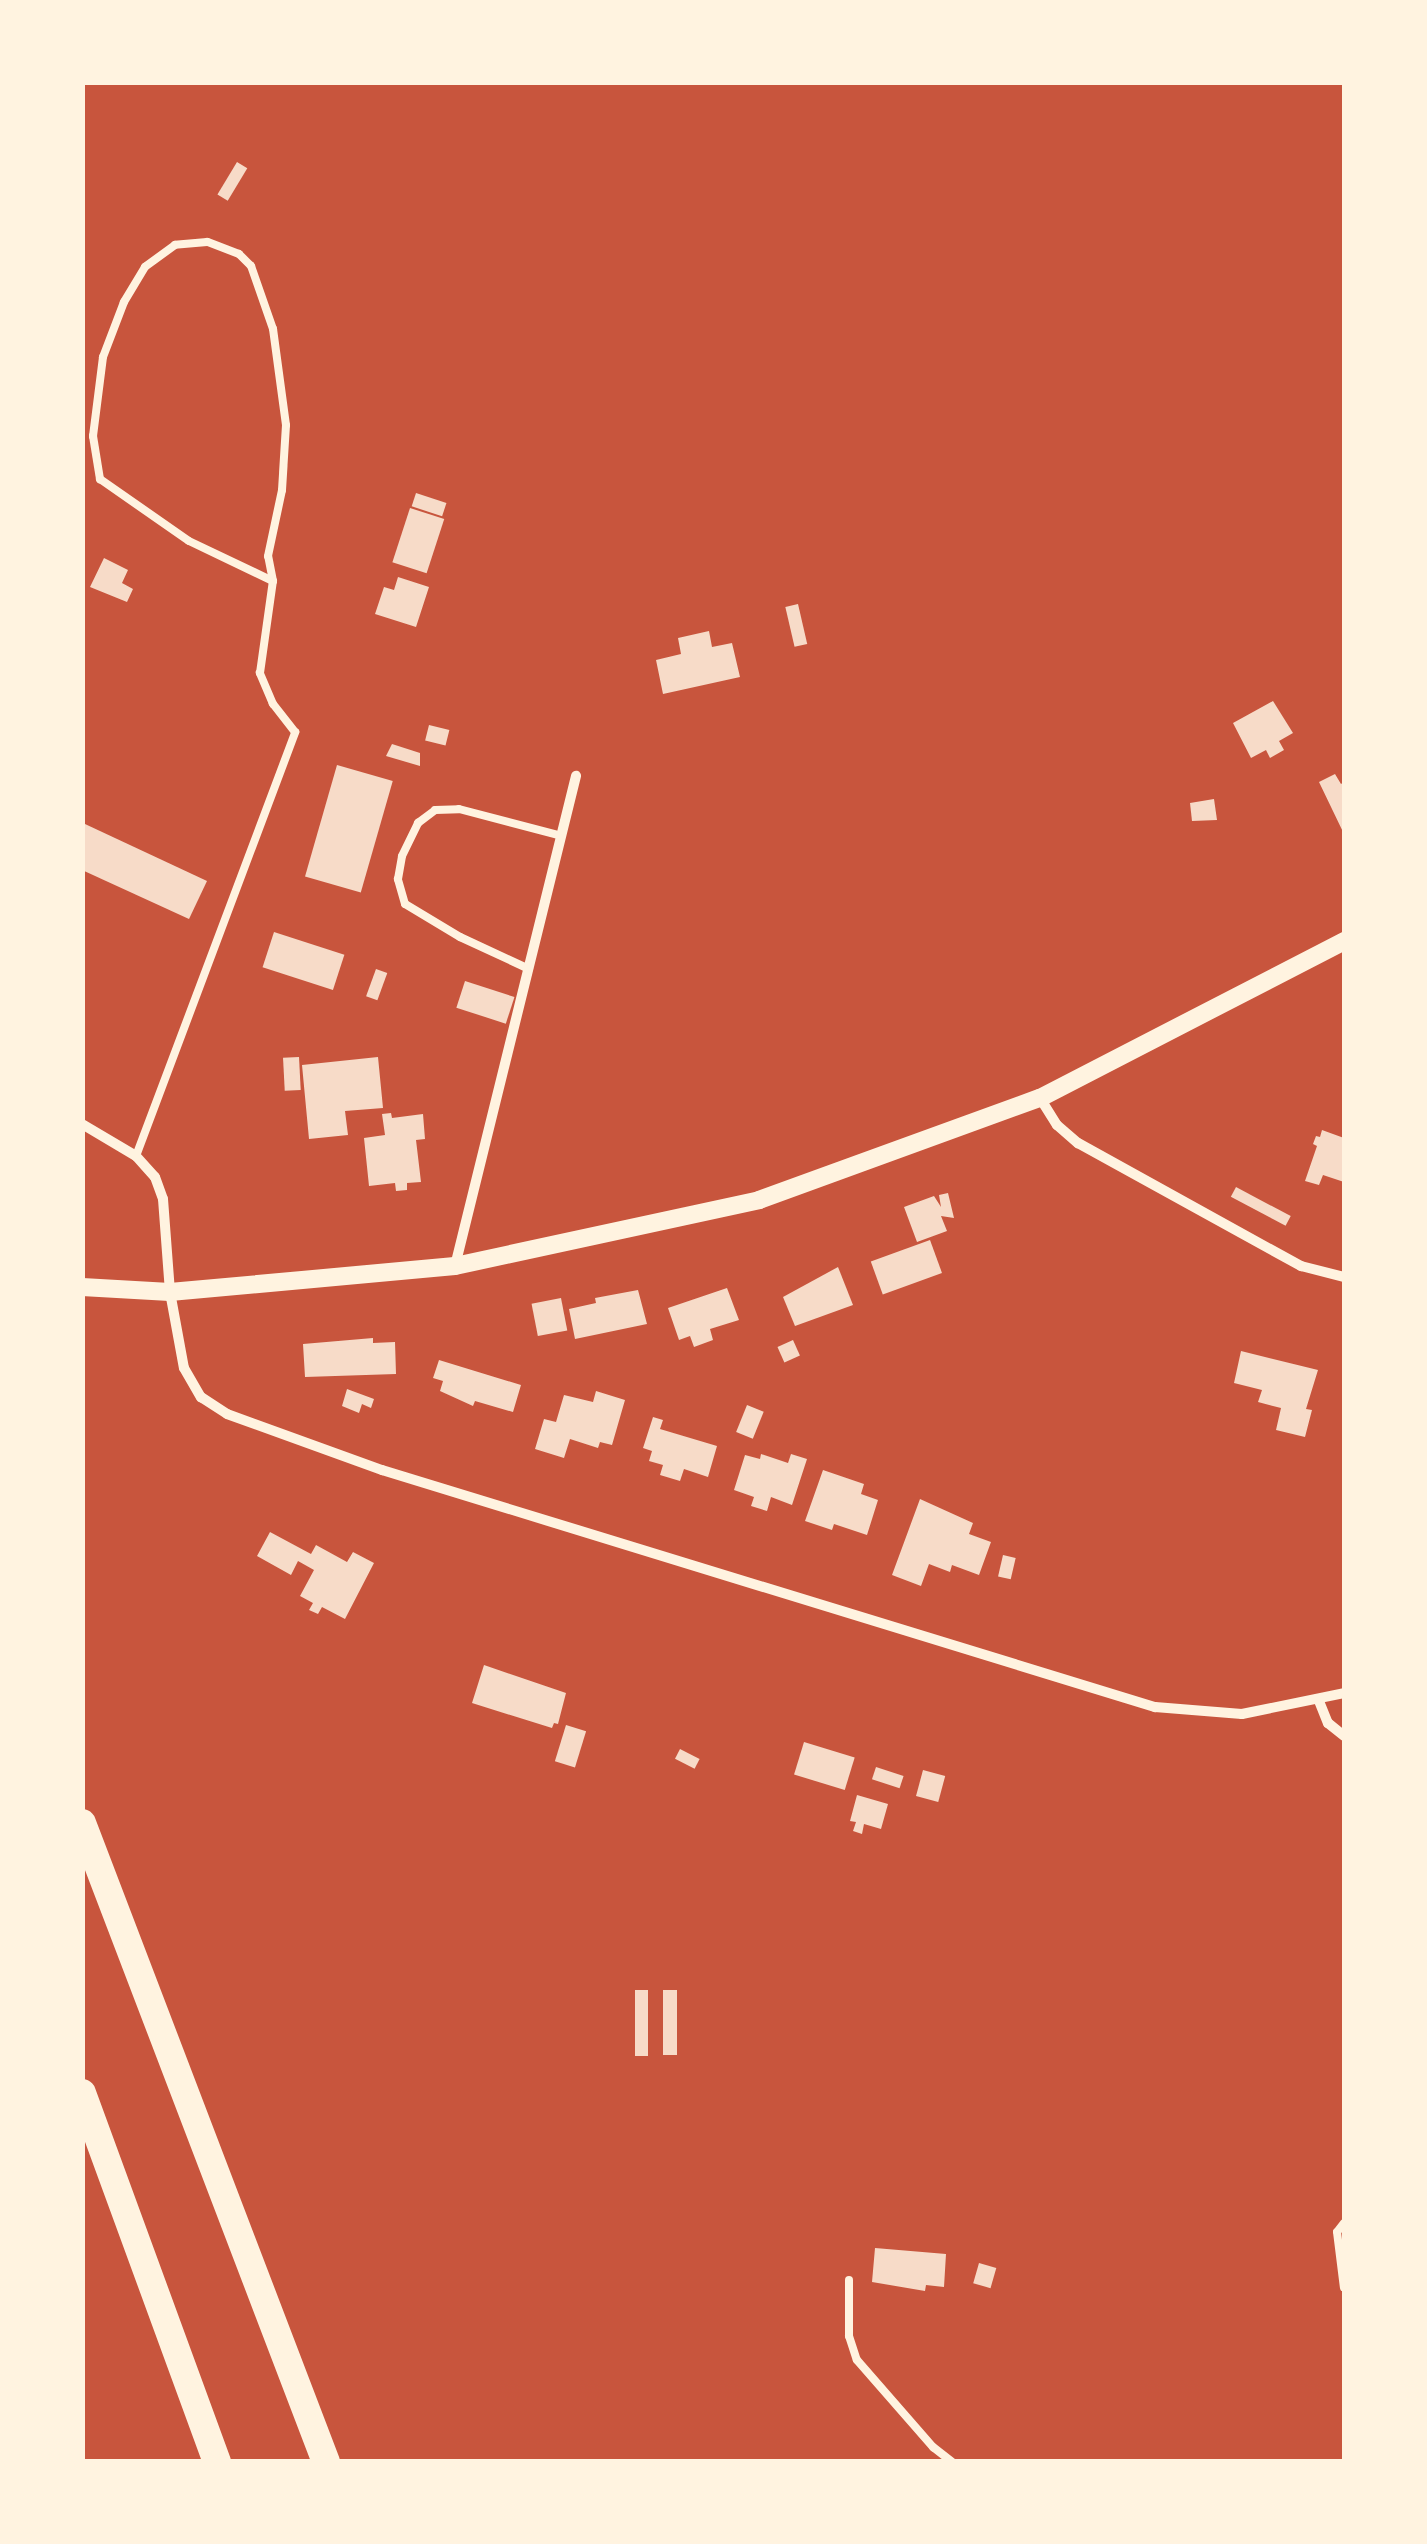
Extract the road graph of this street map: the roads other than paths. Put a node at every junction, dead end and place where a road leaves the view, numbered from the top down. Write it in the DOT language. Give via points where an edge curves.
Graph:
graph roads {
  1 [pos="273,582"];
  2 [pos="576,776"];
  3 [pos="562,836"];
  4 [pos="1344,941"];
  5 [pos="529,969"];
  6 [pos="1040,1098"];
  7 [pos="82,1124"];
  8 [pos="136,1156"];
  9 [pos="455,1266"];
  10 [pos="1344,1278"];
  11 [pos="82,1288"];
  12 [pos="170,1292"];
  13 [pos="1344,1693"];
  14 [pos="1320,1701"];
  15 [pos="1344,1736"];
  16 [pos="82,1823"];
  17 [pos="82,2093"];
  18 [pos="1344,2223"];
  19 [pos="849,2280"];
  20 [pos="1344,2288"];
  21 [pos="217,2462"];
  22 [pos="326,2462"];
  23 [pos="952,2462"];
  1 -- 1 [label="lane" via="268,556 286,425 273,329 251,266 239,254 207,242 174,245 145,267 103,357 93,436 100,479 189,541"];
  1 -- 8 [label="lane" via="260,673 295,732"];
  2 -- 3 [label="street"];
  3 -- 5 [label="street"];
  3 -- 5 [label="lane" via="459,809 436,810 418,823 402,856 398,879 405,904"];
  4 -- 6 [label="street"];
  5 -- 9 [label="street"];
  6 -- 9 [label="street" via="759,1200"];
  6 -- 10 [label="street" via="1078,1143 1301,1266"];
  7 -- 8 [label="street"];
  8 -- 12 [label="street" via="162,1198"];
  9 -- 12 [label="street"];
  11 -- 12 [label="street"];
  12 -- 14 [label="street" via="184,1368 201,1397 288,1438 1155,1707 1242,1714"];
  13 -- 14 [label="street"];
  14 -- 15 [label="street" via="1328,1723"];
  16 -- 22 [label="highway"];
  17 -- 21 [label="highway"];
  18 -- 20 [label="lane" via="1337,2232"];
  19 -- 23 [label="lane" via="849,2336 857,2360"];
}
